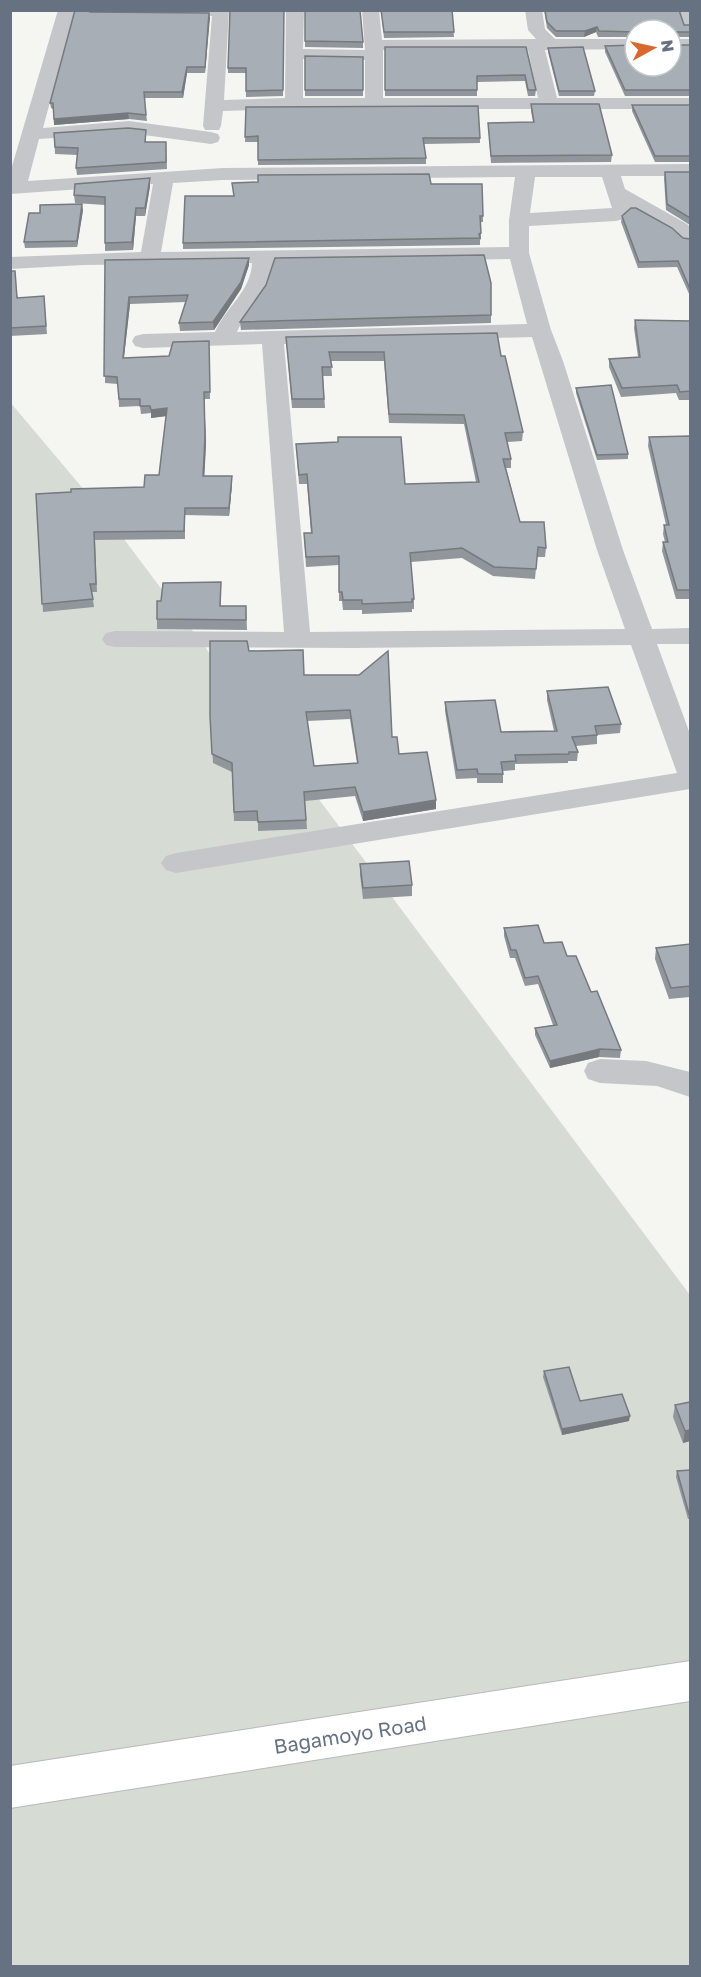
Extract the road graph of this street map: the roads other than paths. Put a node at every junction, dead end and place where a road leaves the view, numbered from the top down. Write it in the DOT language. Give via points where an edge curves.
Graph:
graph roads {
  1 [pos="67,10"];
  2 [pos="90,10"];
  3 [pos="294,10"];
  4 [pos="370,10"];
  5 [pos="533,10"];
  6 [pos="685,10"];
  7 [pos="221,11"];
  8 [pos="690,24"];
  9 [pos="542,43"];
  10 [pos="623,44"];
  11 [pos="374,50"];
  12 [pos="295,54"];
  13 [pos="294,103"];
  14 [pos="374,103"];
  15 [pos="549,104"];
  16 [pos="690,104"];
  17 [pos="213,106"];
  18 [pos="31,134"];
  19 [pos="215,156"];
  20 [pos="690,170"];
  21 [pos="610,171"];
  22 [pos="526,172"];
  23 [pos="164,178"];
  24 [pos="13,188"];
  25 [pos="617,192"];
  26 [pos="519,220"];
  27 [pos="690,238"];
  28 [pos="519,253"];
  29 [pos="263,256"];
  30 [pos="150,258"];
  31 [pos="13,263"];
  32 [pos="540,330"];
  33 [pos="273,339"];
  34 [pos="143,340"];
  35 [pos="223,340"];
  36 [pos="690,636"];
  37 [pos="643,637"];
  38 [pos="115,639"];
  39 [pos="298,640"];
  40 [pos="690,771"];
  41 [pos="690,780"];
  42 [pos="176,863"];
  43 [pos="600,1071"];
  44 [pos="690,1085"];
  45 [pos="690,1681"];
  46 [pos="10,1787"];
  1 -- 18 [label="street"];
  2 -- 7 [label="street"];
  3 -- 12 [label="street"];
  4 -- 11 [label="street"];
  5 -- 9 [label="street"];
  6 -- 8 [label="street"];
  7 -- 17 [label="street"];
  9 -- 10 [label="street"];
  9 -- 11 [label="street"];
  9 -- 15 [label="street"];
  11 -- 12 [label="street"];
  11 -- 14 [label="street"];
  12 -- 13 [label="street"];
  13 -- 14 [label="street"];
  13 -- 17 [label="street"];
  14 -- 15 [label="street"];
  15 -- 16 [label="street"];
  17 -- 19 [label="street"];
  18 -- 19 [label="street" via="129,127"];
  18 -- 24 [label="street"];
  19 -- 22 [label="street"];
  19 -- 23 [label="street"];
  20 -- 21 [label="street"];
  21 -- 22 [label="street"];
  21 -- 25 [label="street"];
  22 -- 26 [label="street"];
  23 -- 24 [label="street"];
  23 -- 30 [label="street"];
  25 -- 26 [label="street" via="622,209 611,217"];
  25 -- 27 [label="street" via="680,228"];
  26 -- 28 [label="street"];
  28 -- 29 [label="street"];
  28 -- 32 [label="street"];
  29 -- 30 [label="street"];
  29 -- 35 [label="street" via="260,286 236,314"];
  30 -- 31 [label="street"];
  32 -- 33 [label="street"];
  32 -- 37 [label="street" via="610,550"];
  33 -- 35 [label="street"];
  33 -- 39 [label="street"];
  34 -- 35 [label="street"];
  36 -- 37 [label="street"];
  37 -- 39 [label="street"];
  37 -- 40 [label="street"];
  38 -- 39 [label="street"];
  41 -- 42 [label="street"];
  43 -- 44 [label="street" via="646,1072"];
  45 -- 46 [label="main road, Bagamoyo Road"];
}
